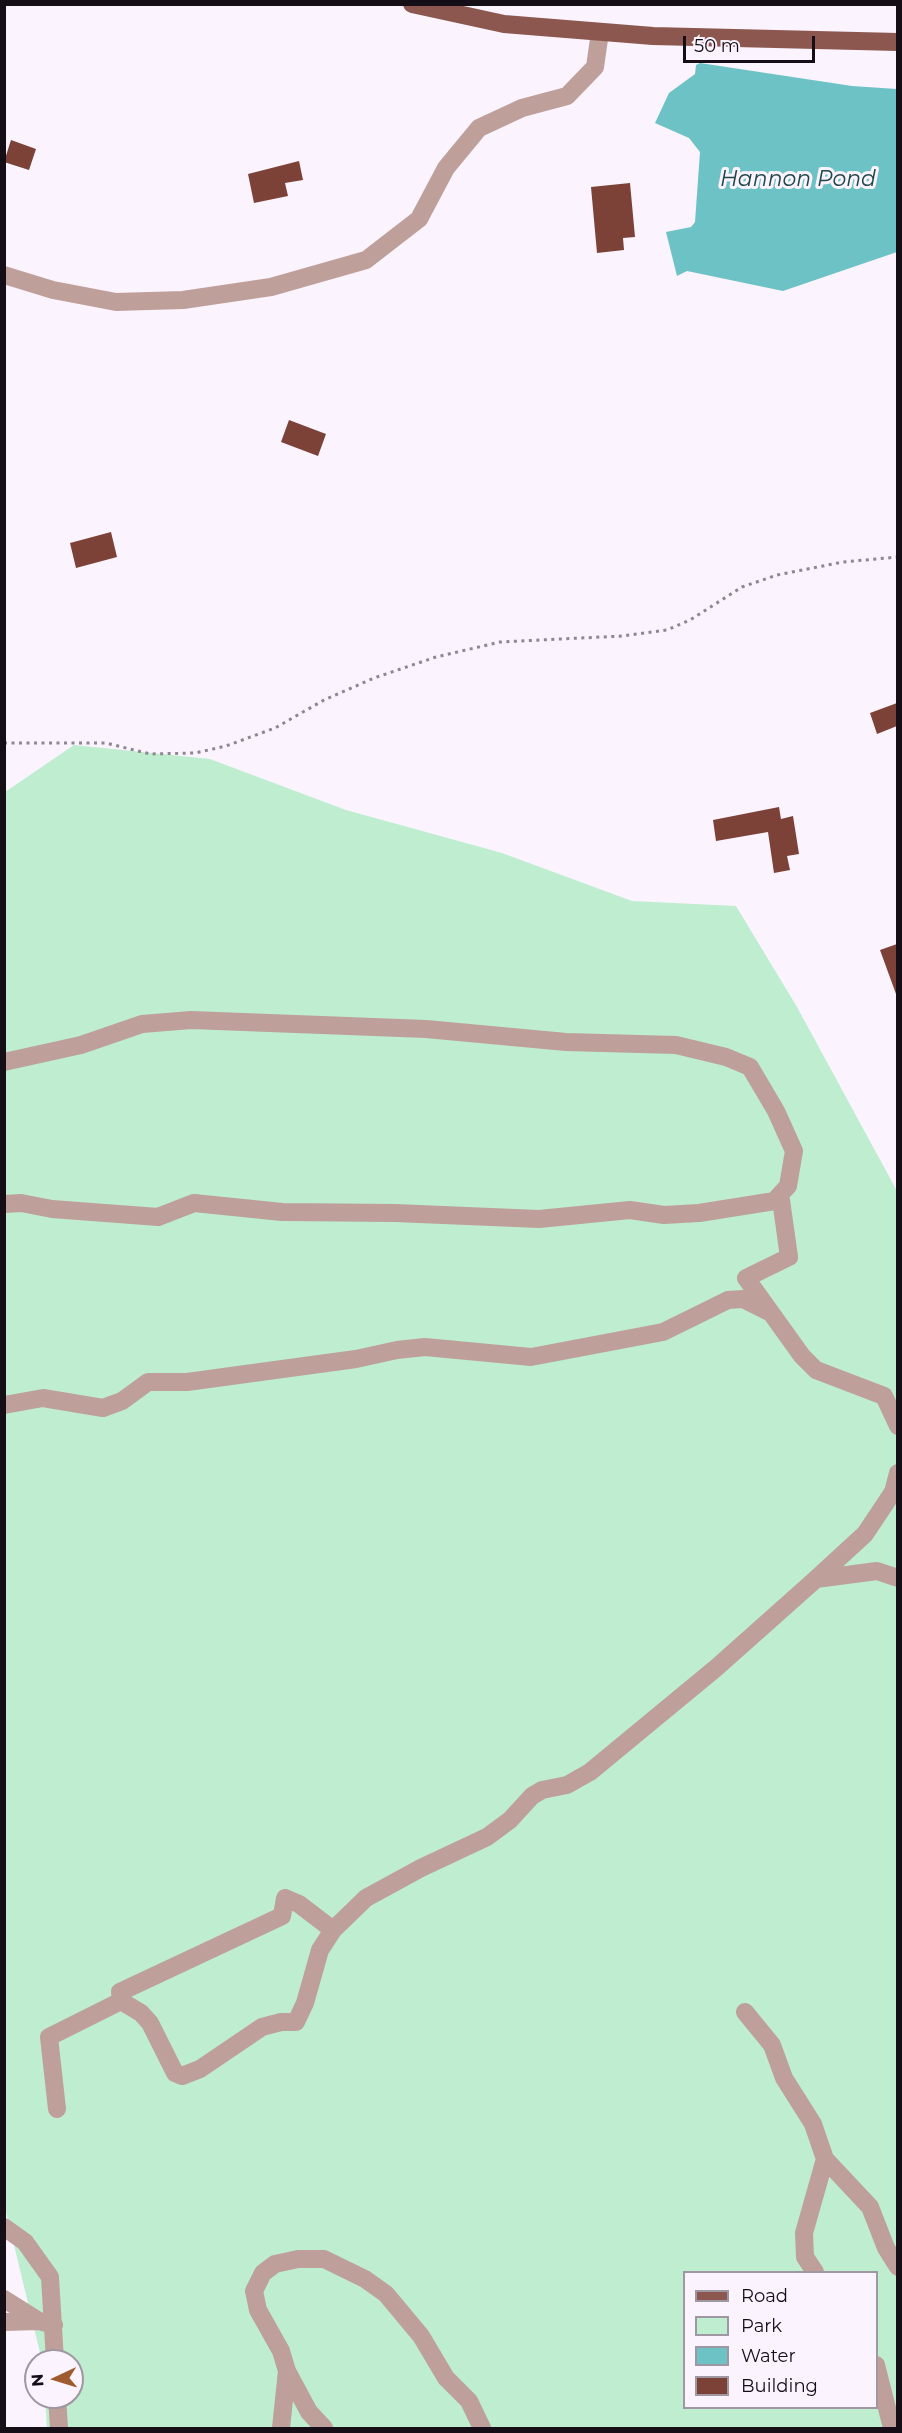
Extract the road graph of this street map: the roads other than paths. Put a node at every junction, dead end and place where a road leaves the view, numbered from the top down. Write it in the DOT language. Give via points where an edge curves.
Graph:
graph roads {
  1 [pos="412,4"];
  2 [pos="600,32"];
  3 [pos="897,42"];
  4 [pos="4,275"];
  5 [pos="4,1062"];
  6 [pos="775,1200"];
  7 [pos="4,1204"];
  8 [pos="771,1313"];
  9 [pos="4,1405"];
  10 [pos="897,1426"];
  11 [pos="897,1473"];
  12 [pos="897,1578"];
  13 [pos="816,1579"];
  14 [pos="333,1930"];
  15 [pos="121,2001"];
  16 [pos="745,2012"];
  17 [pos="57,2109"];
  18 [pos="825,2159"];
  19 [pos="4,2228"];
  20 [pos="897,2267"];
  21 [pos="814,2271"];
  22 [pos="4,2299"];
  23 [pos="4,2322"];
  24 [pos="46,2323"];
  25 [pos="52,2349"];
  26 [pos="288,2372"];
  27 [pos="878,2372"];
  28 [pos="58,2409"];
  29 [pos="59,2428"];
  30 [pos="281,2428"];
  31 [pos="324,2428"];
  32 [pos="482,2428"];
  33 [pos="892,2428"];
  1 -- 2 [label="main road" via="504,24"];
  2 -- 3 [label="main road"];
  2 -- 4 [label="street" via="595,67 567,96 522,108 479,129 446,168 419,219 366,260 271,286 183,300 116,302 53,290"];
  5 -- 6 [label="street" via="81,1045 142,1024 191,1020 426,1029 566,1042 676,1045 750,1067 794,1151 788,1186"];
  6 -- 7 [label="street" via="699,1213 664,1215 630,1210 539,1219 282,1212 194,1203 158,1217"];
  6 -- 8 [label="street" via="781,1200 789,1257 746,1278"];
  8 -- 9 [label="street" via="743,1299 728,1300 663,1332 531,1357 425,1347 209,1379 148,1382 122,1401 103,1408 43,1398"];
  8 -- 10 [label="street" via="816,1370 884,1396"];
  11 -- 13 [label="street" via="893,1492 865,1534"];
  12 -- 13 [label="street" via="877,1570"];
  13 -- 14 [label="street" via="590,1772 567,1785 542,1790 487,1837 366,1898"];
  14 -- 15 [label="street" via="285,1898 282,1916 120,1992"];
  14 -- 15 [label="street" via="320,1950 296,2022 262,2027 189,2075 175,2073 150,2023"];
  15 -- 17 [label="street" via="50,2037"];
  16 -- 18 [label="street" via="772,2044 784,2078 813,2124"];
  18 -- 20 [label="street" via="866,2199"];
  18 -- 21 [label="street" via="804,2233 805,2257"];
  19 -- 24 [label="street" via="25,2242 50,2277"];
  22 -- 24 [label="street"];
  23 -- 24 [label="street"];
  24 -- 25 [label="street"];
  26 -- 30 [label="street"];
  26 -- 31 [label="street" via="309,2412"];
  26 -- 32 [label="street" via="258,2310 255,2292 263,2273 275,2264 324,2259 386,2294 421,2336 446,2378 469,2402"];
  27 -- 33 [label="street"];
  28 -- 29 [label="street"];
}
